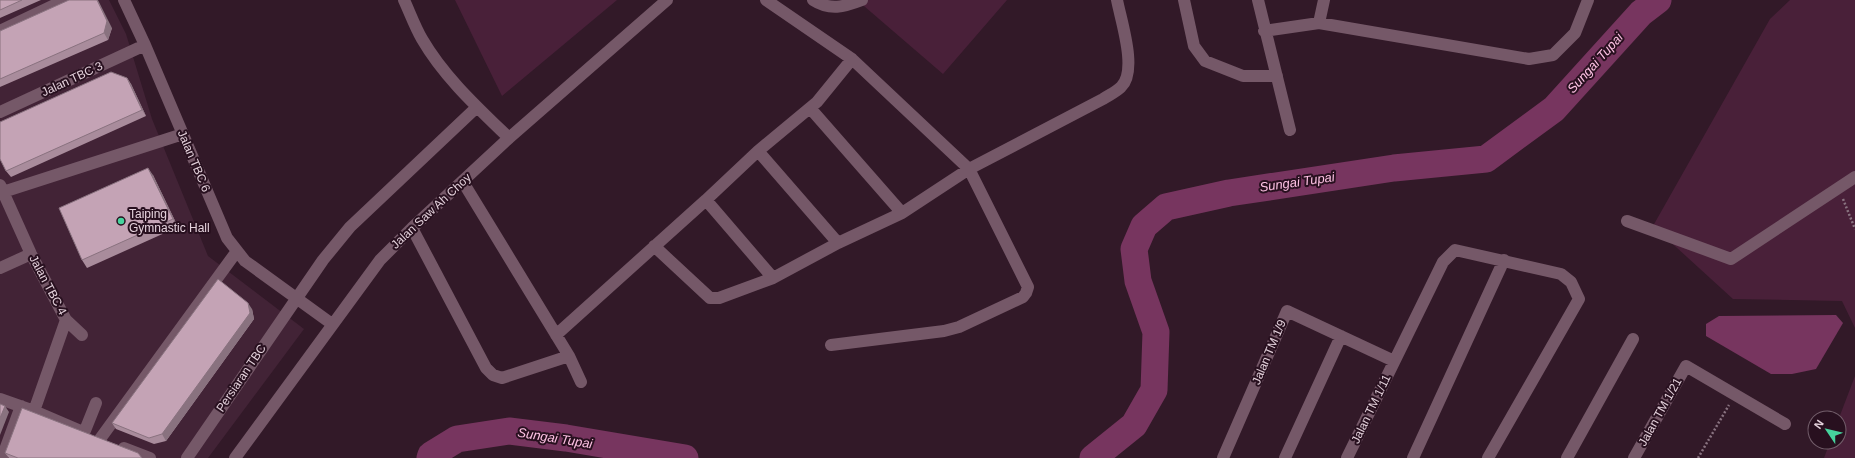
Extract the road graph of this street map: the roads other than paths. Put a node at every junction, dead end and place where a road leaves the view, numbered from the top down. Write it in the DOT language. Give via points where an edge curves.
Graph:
graph roads {
  1 [pos="65,0"];
  2 [pos="124,0"];
  3 [pos="404,0"];
  4 [pos="667,0"];
  5 [pos="766,0"];
  6 [pos="813,0"];
  7 [pos="862,0"];
  8 [pos="1117,0"];
  9 [pos="1184,0"];
  10 [pos="1258,0"];
  11 [pos="1324,0"];
  12 [pos="1588,0"];
  13 [pos="1319,23"];
  14 [pos="0,31"];
  15 [pos="1264,31"];
  16 [pos="145,45"];
  17 [pos="852,59"];
  18 [pos="1276,76"];
  19 [pos="477,107"];
  20 [pos="810,108"];
  21 [pos="0,112"];
  22 [pos="1290,130"];
  23 [pos="182,134"];
  24 [pos="509,138"];
  25 [pos="758,151"];
  26 [pos="969,169"];
  27 [pos="1855,177"];
  28 [pos="463,182"];
  29 [pos="2,188"];
  30 [pos="706,200"];
  31 [pos="902,213"];
  32 [pos="1627,221"];
  33 [pos="412,228"];
  34 [pos="838,243"];
  35 [pos="654,246"];
  36 [pos="237,251"];
  37 [pos="31,254"];
  38 [pos="1504,260"];
  39 [pos="0,268"];
  40 [pos="773,278"];
  41 [pos="296,299"];
  42 [pos="66,320"];
  43 [pos="332,324"];
  44 [pos="82,335"];
  45 [pos="556,335"];
  46 [pos="1340,336"];
  47 [pos="1633,339"];
  48 [pos="832,345"];
  49 [pos="569,356"];
  50 [pos="1394,361"];
  51 [pos="581,382"];
  52 [pos="0,399"];
  53 [pos="96,403"];
  54 [pos="21,406"];
  55 [pos="34,411"];
  56 [pos="1785,424"];
  57 [pos="84,433"];
  58 [pos="100,439"];
  59 [pos="2,458"];
  60 [pos="150,458"];
  61 [pos="187,458"];
  62 [pos="235,458"];
  63 [pos="1223,458"];
  64 [pos="1285,458"];
  65 [pos="1347,458"];
  66 [pos="1412,458"];
  67 [pos="1488,458"];
  68 [pos="1567,458"];
  69 [pos="1634,458"];
  1 -- 14 [label="street"];
  2 -- 16 [label="street, Jalan TBC 6"];
  3 -- 19 [label="street" via="422,39 445,71"];
  4 -- 24 [label="street, Jalan Saw Ah Choy"];
  5 -- 17 [label="street"];
  6 -- 7 [label="street" via="836,9"];
  8 -- 26 [label="street" via="1130,68 1122,86 1103,99"];
  9 -- 18 [label="street" via="1194,46 1205,61 1243,76"];
  10 -- 15 [label="street"];
  11 -- 13 [label="street"];
  12 -- 13 [label="street" via="1575,33 1553,55 1529,59"];
  13 -- 15 [label="street"];
  15 -- 18 [label="street"];
  16 -- 21 [label="street, Jalan TBC 3"];
  16 -- 23 [label="street, Jalan TBC 6"];
  17 -- 20 [label="street"];
  17 -- 26 [label="street"];
  18 -- 22 [label="street"];
  19 -- 24 [label="street"];
  19 -- 41 [label="street, Persiaran TBC" via="350,227"];
  20 -- 25 [label="street"];
  20 -- 31 [label="street"];
  23 -- 29 [label="street"];
  23 -- 36 [label="street, Jalan TBC 6" via="227,238"];
  24 -- 28 [label="street, Jalan Saw Ah Choy"];
  25 -- 30 [label="street"];
  25 -- 34 [label="street"];
  26 -- 31 [label="street"];
  26 -- 48 [label="street" via="1028,287 1023,297 944,331"];
  27 -- 32 [label="street" via="1731,259"];
  28 -- 33 [label="street, Jalan Saw Ah Choy"];
  28 -- 45 [label="street"];
  29 -- 37 [label="street, Jalan TBC 4"];
  30 -- 35 [label="street"];
  30 -- 40 [label="street"];
  31 -- 34 [label="street"];
  33 -- 43 [label="street, Jalan Saw Ah Choy" via="380,260"];
  33 -- 49 [label="street" via="486,368 493,375 502,378"];
  34 -- 40 [label="street"];
  35 -- 40 [label="street" via="710,298 719,298"];
  35 -- 45 [label="street"];
  36 -- 41 [label="street, Jalan TBC 6" via="245,261"];
  36 -- 58 [label="street"];
  37 -- 39 [label="street"];
  37 -- 42 [label="street, Jalan TBC 4"];
  38 -- 50 [label="street, Jalan TM 1/11" via="1455,250 1443,262"];
  38 -- 66 [label="street"];
  38 -- 67 [label="street" via="1561,274 1571,282 1579,299"];
  41 -- 43 [label="street, Jalan TBC 6"];
  41 -- 61 [label="street, Persiaran TBC"];
  42 -- 44 [label="street"];
  42 -- 55 [label="street, Jalan TBC 4"];
  43 -- 62 [label="street, Jalan Saw Ah Choy"];
  45 -- 49 [label="street"];
  46 -- 50 [label="street, Jalan TM 1/9"];
  46 -- 63 [label="street, Jalan TM 1/9" via="1287,311"];
  46 -- 64 [label="street"];
  47 -- 68 [label="street"];
  49 -- 51 [label="street"];
  50 -- 65 [label="street, Jalan TM 1/11"];
  52 -- 54 [label="street"];
  53 -- 57 [label="street"];
  54 -- 55 [label="street"];
  54 -- 59 [label="street"];
  55 -- 57 [label="street"];
  56 -- 69 [label="street, Jalan TM 1/21" via="1686,366"];
  57 -- 58 [label="street"];
  58 -- 60 [label="street"];
}
